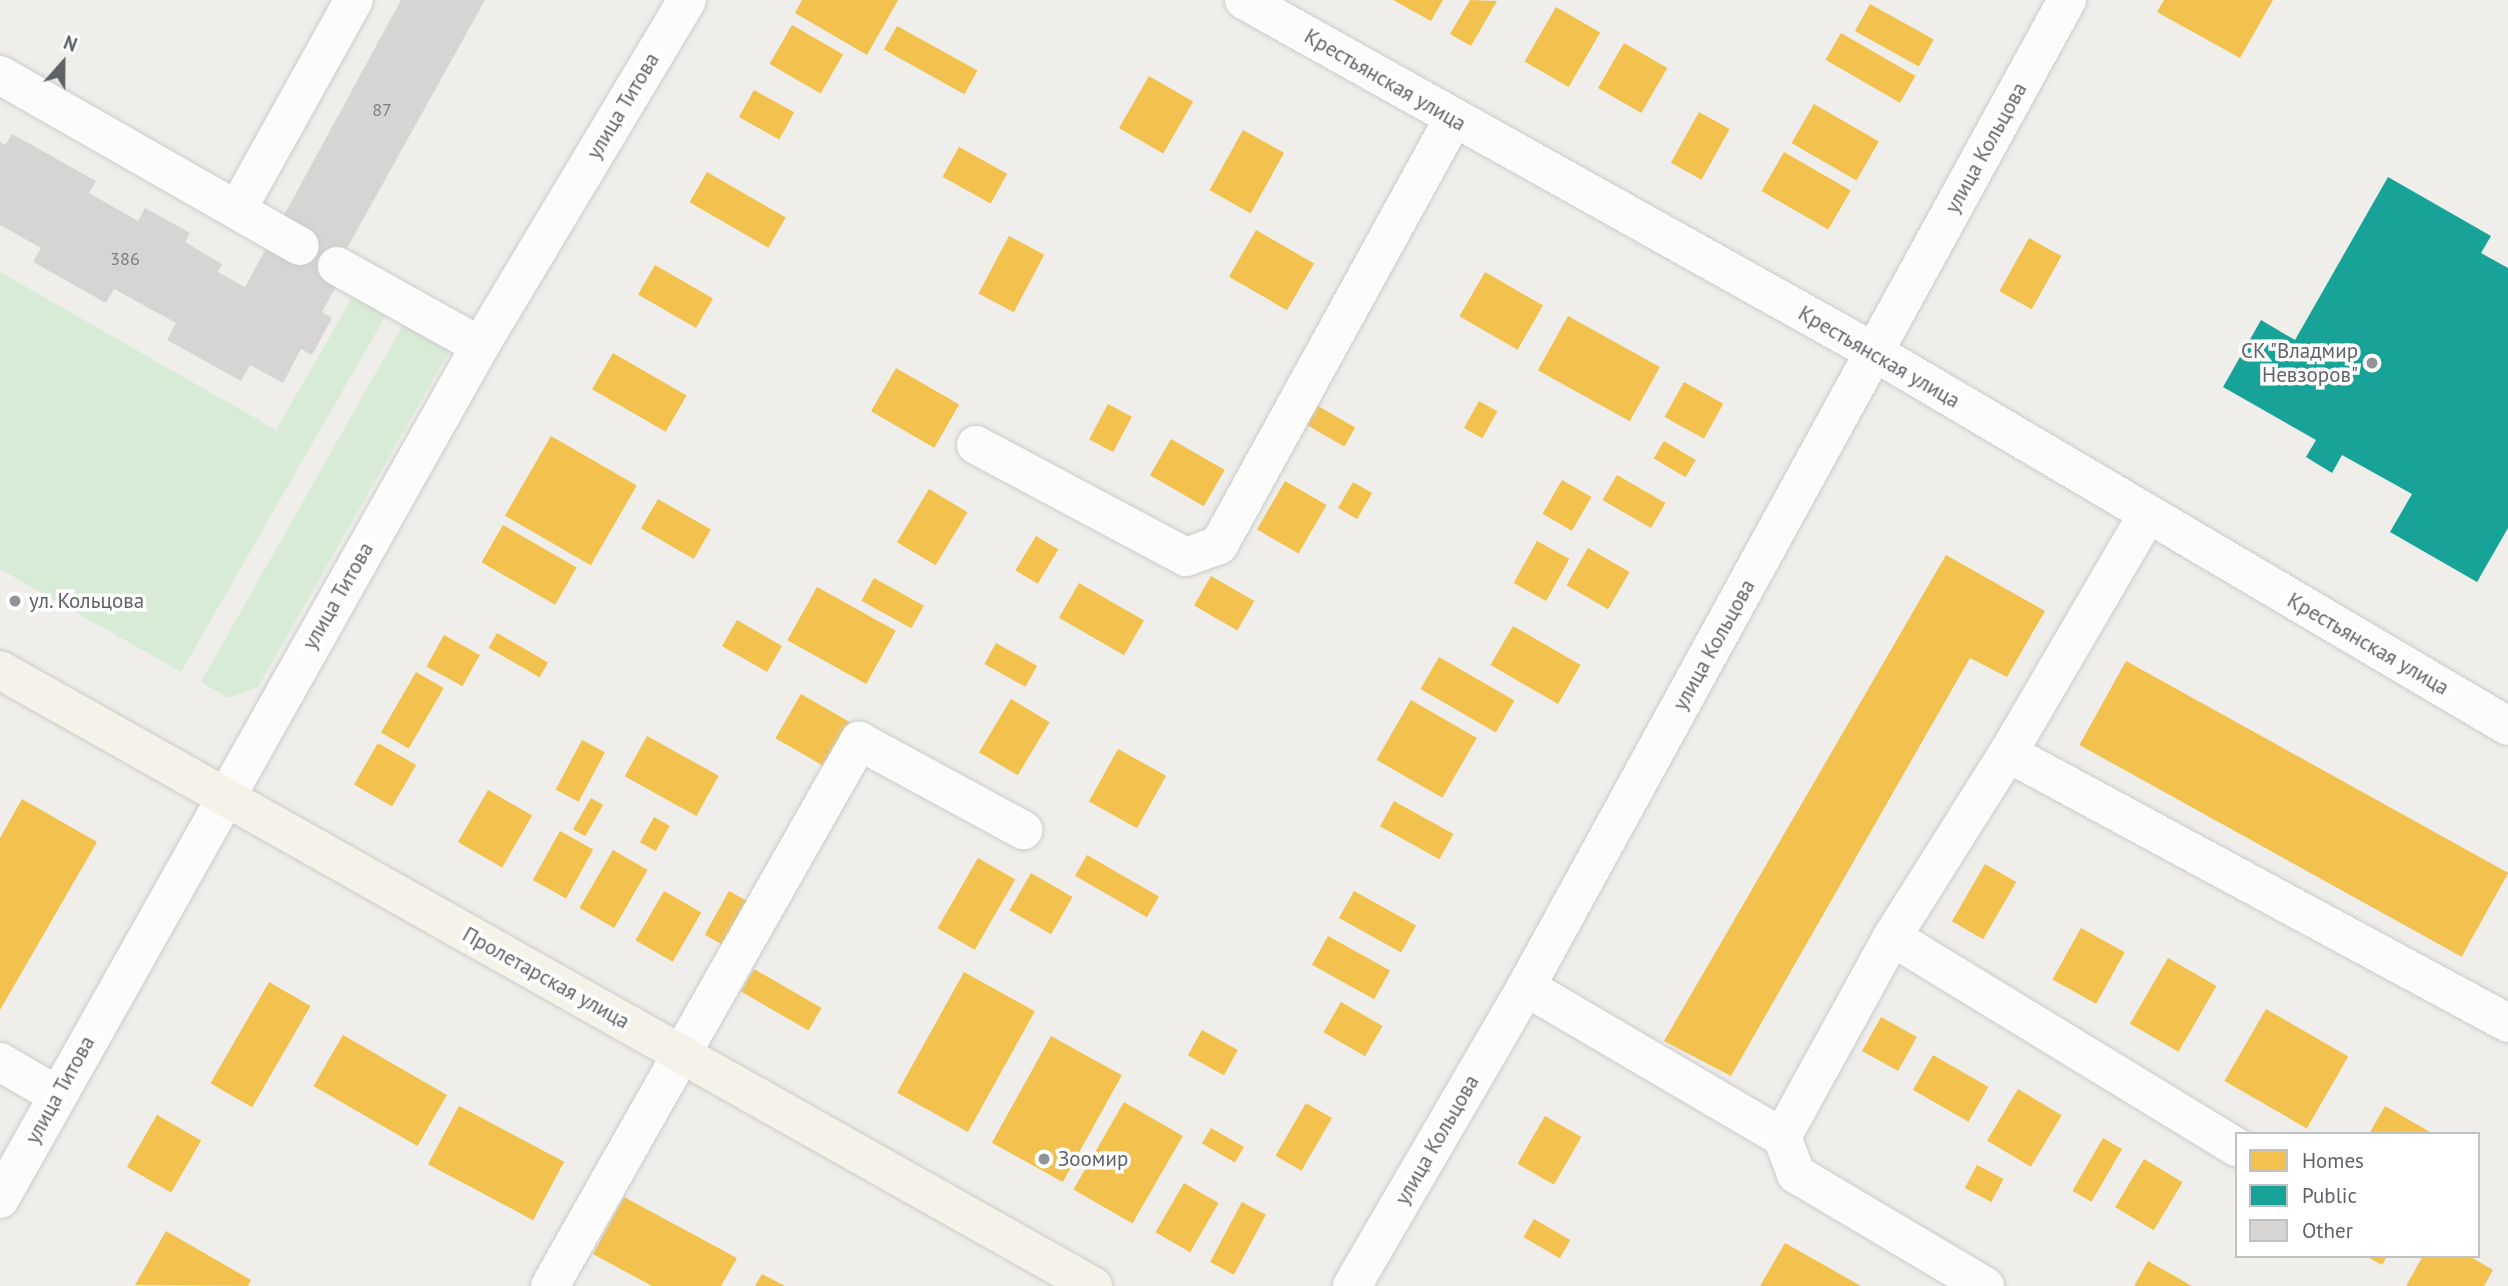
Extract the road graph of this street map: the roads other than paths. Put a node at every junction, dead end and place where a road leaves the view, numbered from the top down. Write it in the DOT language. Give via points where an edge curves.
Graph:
graph roads {
  1 [pos="354,0"];
  2 [pos="687,0"];
  3 [pos="1244,0"];
  4 [pos="2067,0"];
  5 [pos="0,75"];
  6 [pos="1453,119"];
  7 [pos="237,210"];
  8 [pos="300,246"];
  9 [pos="337,266"];
  10 [pos="480,346"];
  11 [pos="1874,352"];
  12 [pos="976,445"];
  13 [pos="2147,515"];
  14 [pos="0,670"];
  15 [pos="2508,726"];
  16 [pos="2008,753"];
  17 [pos="224,795"];
  18 [pos="1023,830"];
  19 [pos="1892,937"];
  20 [pos="1526,987"];
  21 [pos="2508,1023"];
  22 [pos="685,1055"];
  23 [pos="0,1062"];
  24 [pos="57,1095"];
  25 [pos="1782,1137"];
  26 [pos="2235,1147"];
  27 [pos="0,1199"];
  28 [pos="550,1286"];
  29 [pos="1093,1286"];
  30 [pos="1352,1286"];
  31 [pos="1985,1286"];
  1 -- 7 [label="street"];
  2 -- 10 [label="street, улица Титова"];
  3 -- 6 [label="street, Крестьянская улица"];
  4 -- 11 [label="street, улица Кольцова"];
  5 -- 7 [label="street"];
  6 -- 11 [label="street, Крестьянская улица"];
  6 -- 12 [label="street" via="1219,545 1186,557"];
  7 -- 8 [label="street"];
  9 -- 10 [label="street"];
  10 -- 17 [label="street, улица Титова"];
  11 -- 13 [label="street, Крестьянская улица"];
  11 -- 20 [label="street, улица Кольцова"];
  13 -- 15 [label="street, Крестьянская улица"];
  13 -- 16 [label="street"];
  14 -- 17 [label="main road, Пролетарская улица"];
  16 -- 19 [label="street"];
  16 -- 21 [label="street"];
  17 -- 22 [label="main road, Пролетарская улица"];
  17 -- 24 [label="street, улица Титова"];
  18 -- 22 [label="street" via="859,741"];
  19 -- 25 [label="street"];
  19 -- 26 [label="street"];
  20 -- 25 [label="street"];
  20 -- 30 [label="street, улица Кольцова"];
  22 -- 28 [label="street"];
  22 -- 29 [label="main road, Пролетарская улица"];
  23 -- 24 [label="street"];
  24 -- 27 [label="street, улица Титова"];
  25 -- 31 [label="street" via="1796,1174"];
}
